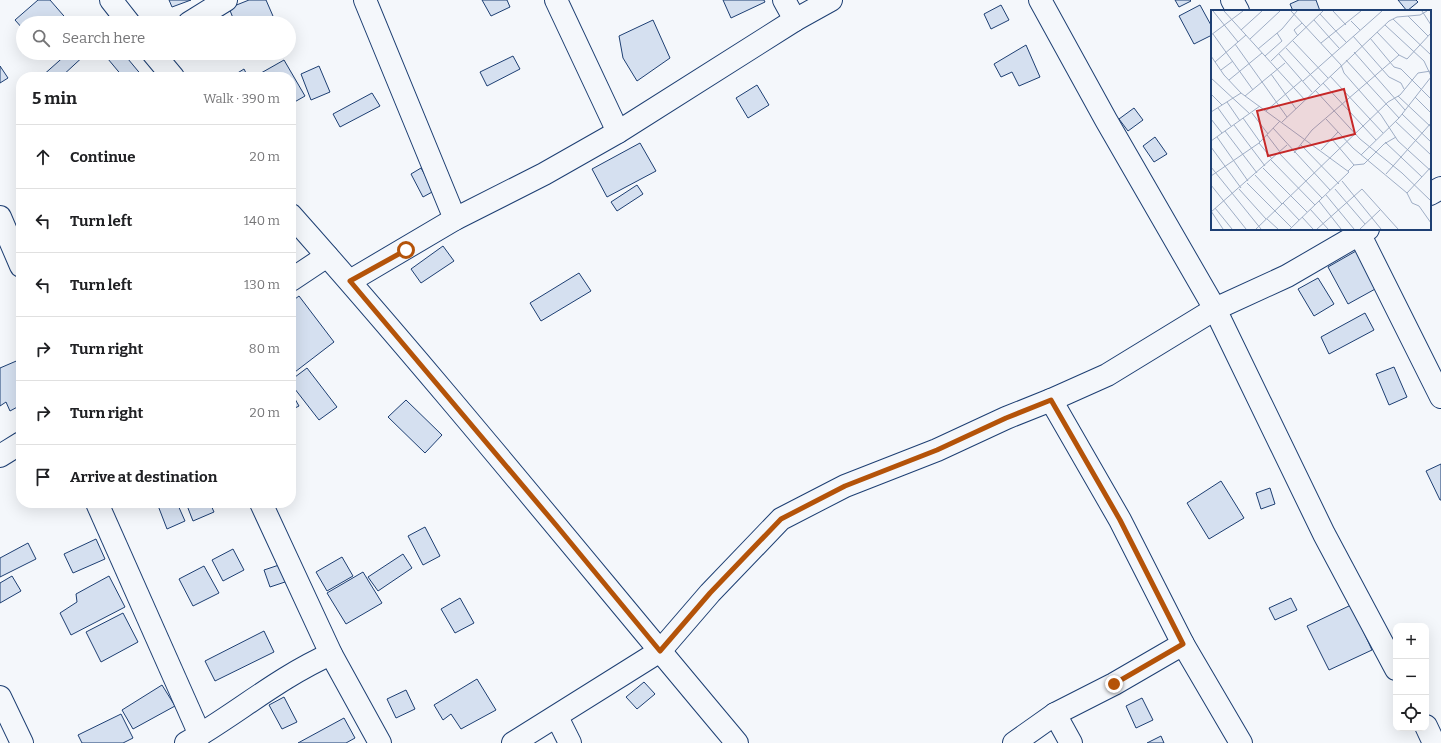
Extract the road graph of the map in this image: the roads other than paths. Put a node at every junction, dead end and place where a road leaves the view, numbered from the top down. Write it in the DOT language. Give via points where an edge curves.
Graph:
graph roads {
  1 [pos="111,0"];
  2 [pos="226,0"];
  3 [pos="365,0"];
  4 [pos="556,0"];
  5 [pos="784,0"];
  6 [pos="831,0"];
  7 [pos="1040,0"];
  8 [pos="1232,0"];
  9 [pos="1237,10"];
  10 [pos="124,16"];
  11 [pos="200,16"];
  12 [pos="795,20"];
  13 [pos="159,60"];
  14 [pos="169,72"];
  15 [pos="618,132"];
  16 [pos="1441,188"];
  17 [pos="1431,193"];
  18 [pos="0,217"];
  19 [pos="455,219"];
  20 [pos="296,221"];
  21 [pos="1361,231"];
  22 [pos="16,254"];
  23 [pos="327,256"];
  24 [pos="296,277"];
  25 [pos="350,281"];
  26 [pos="1215,309"];
  27 [pos="1441,397"];
  28 [pos="1051,400"];
  29 [pos="16,447"];
  30 [pos="0,456"];
  31 [pos="99,508"];
  32 [pos="263,508"];
  33 [pos="1183,644"];
  34 [pos="660,651"];
  35 [pos="331,654"];
  36 [pos="1393,663"];
  37 [pos="0,697"];
  38 [pos="1055,714"];
  39 [pos="557,716"];
  40 [pos="1428,731"];
  41 [pos="193,739"];
  42 [pos="22,743"];
  43 [pos="380,743"];
  44 [pos="513,743"];
  45 [pos="570,743"];
  46 [pos="737,743"];
  47 [pos="1014,743"];
  48 [pos="1071,743"];
  49 [pos="1241,743"];
  50 [pos="1434,743"];
  1 -- 10 [label="street"];
  2 -- 11 [label="street"];
  3 -- 19 [label="street"];
  4 -- 15 [label="street"];
  5 -- 12 [label="street"];
  6 -- 12 [label="street"];
  7 -- 26 [label="street"];
  8 -- 9 [label="street"];
  12 -- 15 [label="street"];
  13 -- 14 [label="street"];
  15 -- 19 [label="street" via="544,174"];
  16 -- 17 [label="street"];
  18 -- 22 [label="street"];
  19 -- 25 [label="street"];
  20 -- 23 [label="street"];
  21 -- 26 [label="street" via="1287,276"];
  21 -- 27 [label="street"];
  23 -- 24 [label="street"];
  23 -- 25 [label="street"];
  25 -- 34 [label="street"];
  26 -- 28 [label="street" via="1107,374"];
  26 -- 36 [label="street" via="1324,534"];
  28 -- 33 [label="street" via="1120,520"];
  28 -- 34 [label="street" via="937,450 845,486 781,519 710,593"];
  29 -- 30 [label="street"];
  31 -- 41 [label="street"];
  32 -- 35 [label="street"];
  33 -- 38 [label="street"];
  33 -- 49 [label="street"];
  34 -- 39 [label="street"];
  34 -- 46 [label="street"];
  35 -- 41 [label="street" via="312,662 262,692"];
  35 -- 43 [label="street"];
  37 -- 42 [label="street"];
  38 -- 47 [label="street"];
  38 -- 48 [label="street"];
  39 -- 44 [label="street"];
  39 -- 45 [label="street"];
  40 -- 50 [label="street"];
}
